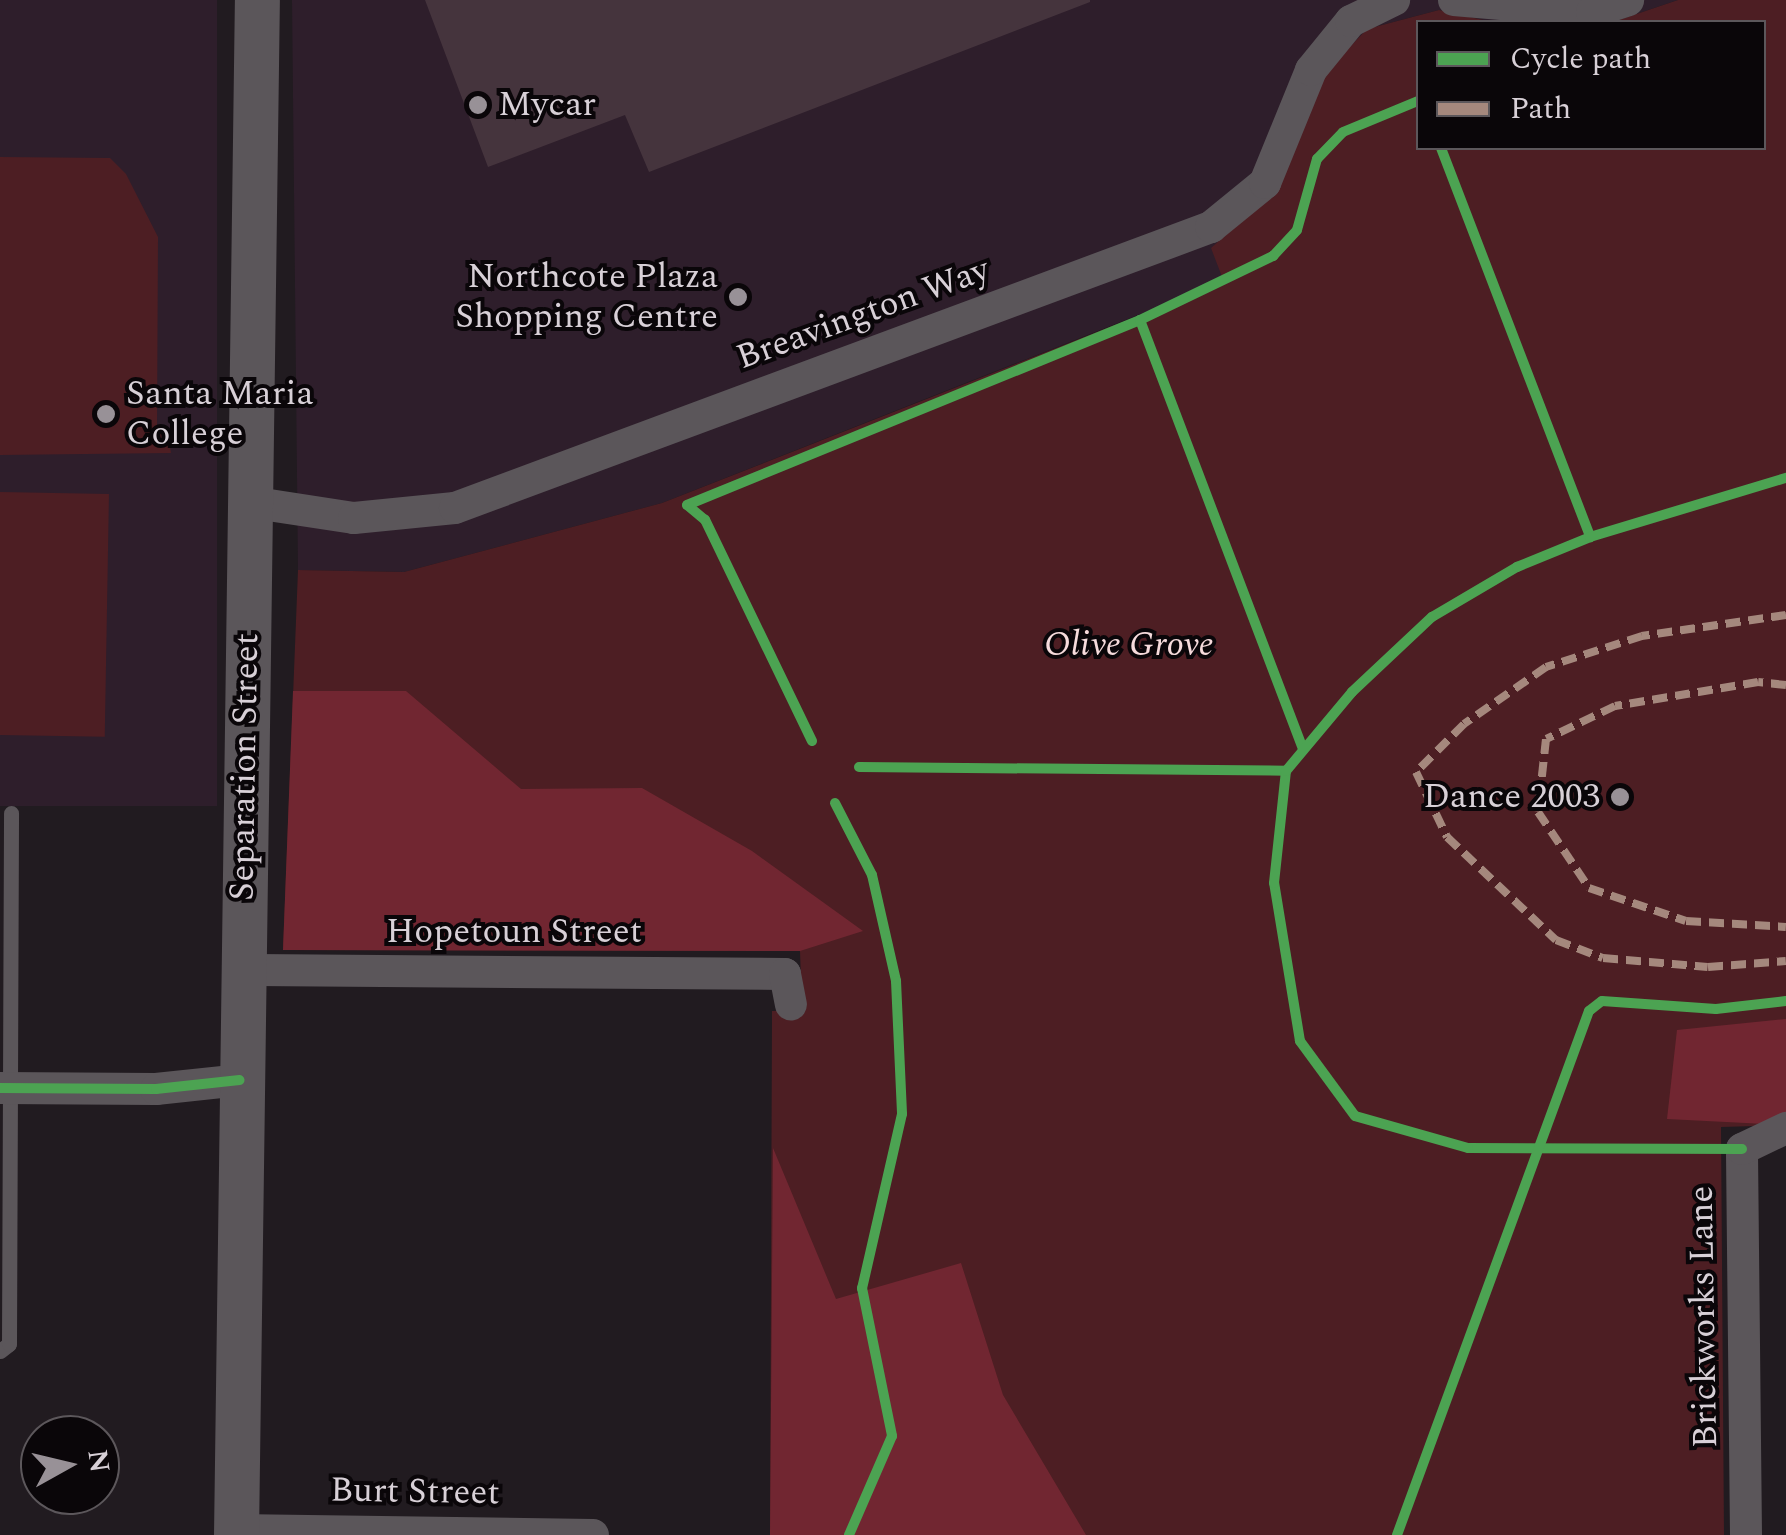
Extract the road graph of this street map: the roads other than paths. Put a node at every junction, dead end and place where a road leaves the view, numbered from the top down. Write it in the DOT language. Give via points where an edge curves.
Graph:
graph roads {
  1 [pos="257,0"];
  2 [pos="1394,0"];
  3 [pos="1454,0"];
  4 [pos="1628,0"];
  5 [pos="249,502"];
  6 [pos="11,813"];
  7 [pos="242,970"];
  8 [pos="790,978"];
  9 [pos="240,1080"];
  10 [pos="5,1088"];
  11 [pos="1786,1128"];
  12 [pos="0,1351"];
  13 [pos="236,1532"];
  14 [pos="593,1535"];
  15 [pos="1746,1535"];
  1 -- 5 [label="street, Separation Street"];
  2 -- 5 [label="street, Breavington Way" via="1351,20 1312,70 1264,183 1212,227 454,508 354,518"];
  3 -- 4 [label="street" via="1592,12"];
  5 -- 7 [label="street, Separation Street"];
  6 -- 10 [label="lane"];
  7 -- 8 [label="street, Hopetoun Street"];
  7 -- 9 [label="street, Separation Street"];
  9 -- 10 [label="street" via="156,1089"];
  9 -- 13 [label="street, Separation Street"];
  10 -- 12 [label="lane" via="9,1344"];
  11 -- 15 [label="street, Brickworks Lane" via="1742,1149"];
  13 -- 14 [label="street, Burt Street"];
}
